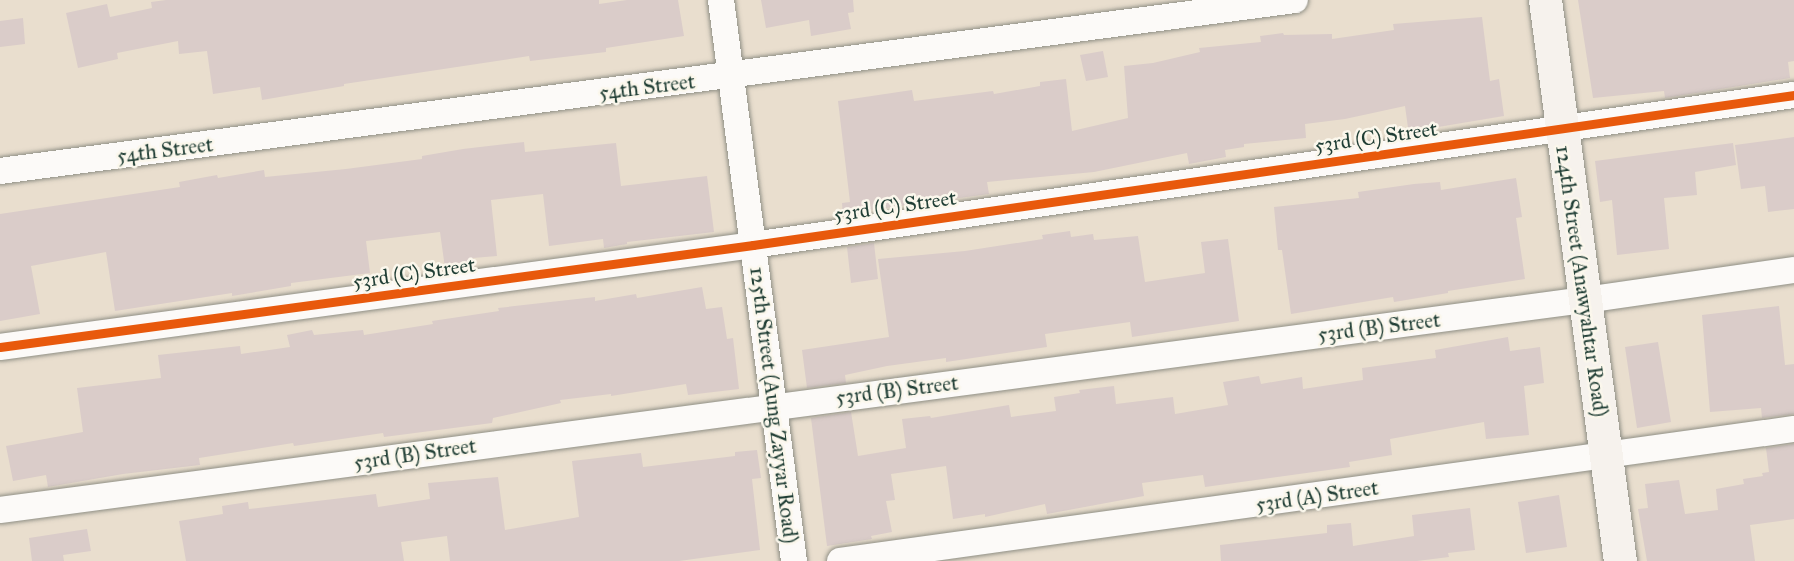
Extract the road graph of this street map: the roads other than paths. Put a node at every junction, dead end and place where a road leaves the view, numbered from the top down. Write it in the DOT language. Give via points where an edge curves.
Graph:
graph roads {
  1 [pos="721,0"];
  2 [pos="1294,0"];
  3 [pos="1545,0"];
  4 [pos="732,76"];
  5 [pos="1794,95"];
  6 [pos="1562,128"];
  7 [pos="0,171"];
  8 [pos="753,245"];
  9 [pos="1794,270"];
  10 [pos="1585,300"];
  11 [pos="0,347"];
  12 [pos="774,406"];
  13 [pos="1794,429"];
  14 [pos="1605,456"];
  15 [pos="0,510"];
  16 [pos="794,561"];
  17 [pos="840,561"];
  18 [pos="1620,561"];
  1 -- 4 [label="street, 125th Street (Aung Zayyar Road)"];
  2 -- 4 [label="street, 54th Street"];
  3 -- 6 [label="street, 124th Street (Anawyahtar Road)"];
  4 -- 7 [label="street, 54th Street"];
  4 -- 8 [label="street, 125th Street (Aung Zayyar Road)"];
  5 -- 6 [label="street, 53rd (C) Street"];
  6 -- 8 [label="street, 53rd (C) Street"];
  6 -- 10 [label="street, 124th Street (Anawyahtar Road)"];
  8 -- 11 [label="street, 53rd (C) Street"];
  8 -- 12 [label="street, 125th Street (Aung Zayyar Road)"];
  9 -- 10 [label="street, 53rd (B) Street"];
  10 -- 12 [label="street, 53rd (B) Street"];
  10 -- 14 [label="street, 124th Street (Anawyahtar Road)"];
  12 -- 15 [label="street, 53rd (B) Street"];
  12 -- 16 [label="street, 125th Street (Aung Zayyar Road)"];
  13 -- 14 [label="street, 53rd (A) Street"];
  14 -- 17 [label="street, 53rd (A) Street"];
  14 -- 18 [label="street, 124th Street (Anawyahtar Road)"];
}
